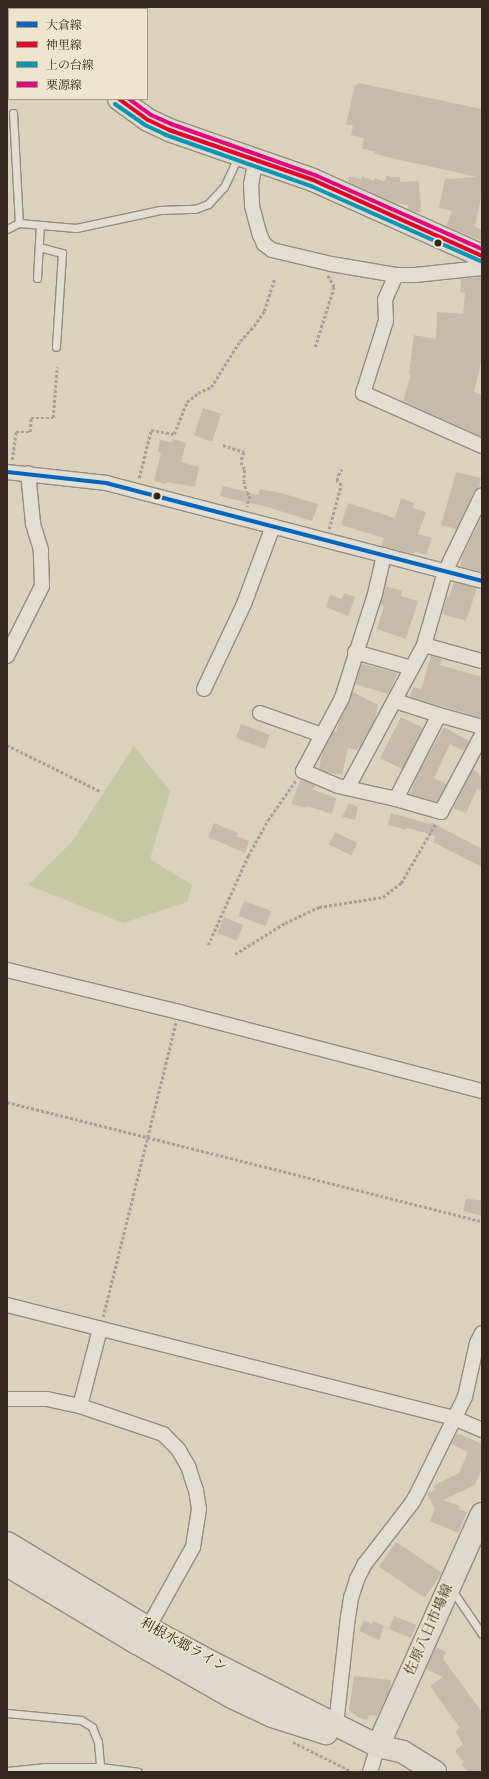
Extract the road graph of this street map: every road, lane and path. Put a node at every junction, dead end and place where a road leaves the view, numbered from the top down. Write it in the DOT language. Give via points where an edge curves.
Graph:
graph roads {
  1 [pos="120,100"];
  2 [pos="13,113"];
  3 [pos="248,156"];
  4 [pos="19,223"];
  5 [pos="40,225"];
  6 [pos="7,229"];
  7 [pos="39,247"];
  8 [pos="482,256"];
  9 [pos="331,264"];
  10 [pos="482,268"];
  11 [pos="396,275"];
  12 [pos="37,278"];
  13 [pos="275,278"];
  14 [pos="56,347"];
  15 [pos="315,347"];
  16 [pos="56,367"];
  17 [pos="222,445"];
  18 [pos="482,446"];
  19 [pos="342,469"];
  20 [pos="9,472"];
  21 [pos="28,473"];
  22 [pos="136,490"];
  23 [pos="482,495"];
  24 [pos="244,519"];
  25 [pos="272,526"];
  26 [pos="326,541"];
  27 [pos="384,555"];
  28 [pos="445,572"];
  29 [pos="482,582"];
  30 [pos="424,645"];
  31 [pos="355,652"];
  32 [pos="7,656"];
  33 [pos="482,661"];
  34 [pos="412,668"];
  35 [pos="204,689"];
  36 [pos="395,701"];
  37 [pos="260,713"];
  38 [pos="439,715"];
  39 [pos="482,727"];
  40 [pos="322,735"];
  41 [pos="482,735"];
  42 [pos="7,745"];
  43 [pos="303,771"];
  44 [pos="348,787"];
  45 [pos="100,791"];
  46 [pos="396,799"];
  47 [pos="441,812"];
  48 [pos="208,945"];
  49 [pos="235,954"];
  50 [pos="7,970"];
  51 [pos="179,1012"];
  52 [pos="482,1091"];
  53 [pos="7,1102"];
  54 [pos="148,1138"];
  55 [pos="482,1221"];
  56 [pos="7,1305"];
  57 [pos="104,1311"];
  58 [pos="100,1329"];
  59 [pos="482,1333"];
  60 [pos="7,1399"];
  61 [pos="80,1406"];
  62 [pos="454,1418"];
  63 [pos="482,1430"];
  64 [pos="482,1514"];
  65 [pos="7,1543"];
  66 [pos="7,1565"];
  67 [pos="449,1586"];
  68 [pos="148,1628"];
  69 [pos="482,1634"];
  70 [pos="7,1713"];
  71 [pos="336,1725"];
  72 [pos="371,1742"];
  73 [pos="100,1767"];
  74 [pos="7,1771"];
  75 [pos="138,1772"];
  76 [pos="370,1772"];
  77 [pos="435,1772"];
  1 -- 3 [label="main road" via="148,120 169,130"];
  2 -- 4 [label="lane"];
  3 -- 5 [label="lane" via="208,204 195,209 160,210 76,228"];
  3 -- 8 [label="main road" via="313,180"];
  3 -- 9 [label="street" via="250,197 264,244 272,250"];
  4 -- 5 [label="lane"];
  4 -- 6 [label="lane"];
  5 -- 7 [label="lane"];
  7 -- 12 [label="lane"];
  7 -- 14 [label="lane" via="62,253"];
  9 -- 11 [label="street"];
  9 -- 15 [label="path" via="327,273 334,287"];
  10 -- 11 [label="street"];
  11 -- 18 [label="street" via="385,300 386,321 363,393"];
  13 -- 22 [label="path" via="264,311 240,341 211,387 187,402 174,434 151,430"];
  16 -- 20 [label="path" via="53,418 31,418 30,432 16,432"];
  17 -- 24 [label="path" via="244,452 241,462 250,496"];
  19 -- 26 [label="path" via="337,480 341,485"];
  20 -- 21 [label="street"];
  21 -- 22 [label="street" via="106,483"];
  21 -- 32 [label="street" via="33,523 41,550 42,586"];
  22 -- 24 [label="street"];
  23 -- 28 [label="street"];
  24 -- 25 [label="street"];
  25 -- 26 [label="street"];
  25 -- 35 [label="street" via="244,604"];
  26 -- 27 [label="street"];
  27 -- 28 [label="street"];
  27 -- 31 [label="street" via="375,594"];
  28 -- 29 [label="street"];
  28 -- 30 [label="street"];
  30 -- 33 [label="street"];
  30 -- 34 [label="street"];
  31 -- 34 [label="street"];
  31 -- 40 [label="street" via="342,698"];
  34 -- 36 [label="street"];
  36 -- 38 [label="street"];
  36 -- 44 [label="street"];
  37 -- 40 [label="street"];
  38 -- 39 [label="street"];
  38 -- 46 [label="street"];
  40 -- 43 [label="street"];
  41 -- 47 [label="street"];
  42 -- 45 [label="path"];
  43 -- 44 [label="street" via="338,786"];
  43 -- 48 [label="path" via="268,820 248,856"];
  44 -- 46 [label="street"];
  46 -- 47 [label="street"];
  47 -- 49 [label="path" via="401,883 383,896 319,907 284,923"];
  50 -- 51 [label="street"];
  51 -- 52 [label="street"];
  51 -- 54 [label="path"];
  53 -- 54 [label="path"];
  54 -- 55 [label="path"];
  54 -- 57 [label="path"];
  56 -- 58 [label="street"];
  58 -- 61 [label="street"];
  58 -- 62 [label="street"];
  59 -- 62 [label="street" via="477,1343 465,1397"];
  60 -- 61 [label="street" via="47,1399"];
  61 -- 68 [label="street" via="163,1434 178,1449 188,1466 196,1490 199,1510 193,1548"];
  62 -- 63 [label="street"];
  62 -- 71 [label="street" via="412,1503 373,1553 357,1579 348,1617"];
  64 -- 67 [label="main road, 佐原八日市場線"];
  65 -- 68 [label="main road, 利根水郷ライン"];
  66 -- 72 [label="main road, 利根水郷ライン" via="232,1697 272,1716 333,1735"];
  67 -- 69 [label="lane"];
  67 -- 72 [label="main road, 佐原八日市場線"];
  68 -- 71 [label="main road, 利根水郷ライン"];
  70 -- 73 [label="lane" via="81,1720 92,1727 98,1742"];
  71 -- 72 [label="main road, 利根水郷ライン"];
  72 -- 76 [label="street"];
  72 -- 77 [label="main road, 利根水郷ライン" via="403,1752"];
  73 -- 74 [label="lane" via="44,1767"];
  73 -- 75 [label="lane"];
}
